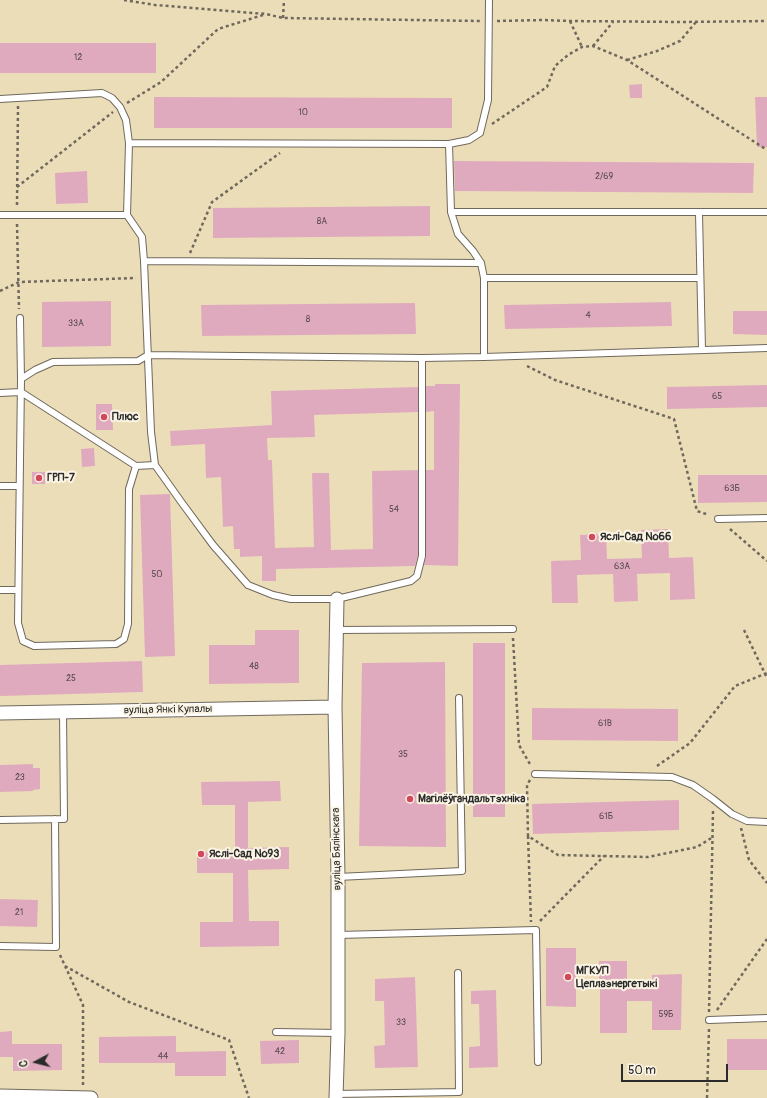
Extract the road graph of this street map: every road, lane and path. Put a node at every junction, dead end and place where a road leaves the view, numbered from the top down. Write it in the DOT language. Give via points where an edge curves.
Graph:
graph roads {
  1 [pos="124,0"];
  2 [pos="284,0"];
  3 [pos="489,0"];
  4 [pos="266,14"];
  5 [pos="283,18"];
  6 [pos="489,21"];
  7 [pos="570,21"];
  8 [pos="767,21"];
  9 [pos="614,22"];
  10 [pos="696,22"];
  11 [pos="582,46"];
  12 [pos="593,46"];
  13 [pos="627,60"];
  14 [pos="0,99"];
  15 [pos="120,107"];
  16 [pos="480,132"];
  17 [pos="129,143"];
  18 [pos="293,144"];
  19 [pos="449,144"];
  20 [pos="767,150"];
  21 [pos="17,187"];
  22 [pos="451,212"];
  23 [pos="699,212"];
  24 [pos="767,212"];
  25 [pos="0,215"];
  26 [pos="128,215"];
  27 [pos="144,261"];
  28 [pos="186,261"];
  29 [pos="481,263"];
  30 [pos="145,278"];
  31 [pos="484,278"];
  32 [pos="700,278"];
  33 [pos="0,291"];
  34 [pos="20,318"];
  35 [pos="767,348"];
  36 [pos="702,350"];
  37 [pos="148,355"];
  38 [pos="507,357"];
  39 [pos="422,358"];
  40 [pos="484,358"];
  41 [pos="21,379"];
  42 [pos="21,392"];
  43 [pos="0,393"];
  44 [pos="155,465"];
  45 [pos="136,466"];
  46 [pos="0,486"];
  47 [pos="19,486"];
  48 [pos="718,518"];
  49 [pos="767,518"];
  50 [pos="767,562"];
  51 [pos="0,590"];
  52 [pos="18,590"];
  53 [pos="337,599"];
  54 [pos="513,629"];
  55 [pos="337,630"];
  56 [pos="744,630"];
  57 [pos="766,673"];
  58 [pos="767,678"];
  59 [pos="459,698"];
  60 [pos="335,707"];
  61 [pos="63,712"];
  62 [pos="0,713"];
  63 [pos="535,774"];
  64 [pos="643,776"];
  65 [pos="713,799"];
  66 [pos="739,817"];
  67 [pos="55,819"];
  68 [pos="0,820"];
  69 [pos="767,822"];
  70 [pos="528,836"];
  71 [pos="713,837"];
  72 [pos="604,856"];
  73 [pos="338,877"];
  74 [pos="767,883"];
  75 [pos="531,930"];
  76 [pos="338,935"];
  77 [pos="767,939"];
  78 [pos="0,946"];
  79 [pos="56,948"];
  80 [pos="65,966"];
  81 [pos="458,973"];
  82 [pos="767,1018"];
  83 [pos="709,1020"];
  84 [pos="276,1032"];
  85 [pos="338,1033"];
  86 [pos="538,1062"];
  87 [pos="0,1096"];
  88 [pos="336,1096"];
  89 [pos="84,1098"];
  90 [pos="91,1098"];
  91 [pos="250,1098"];
  92 [pos="707,1098"];
  1 -- 4 [label="path" via="155,6"];
  2 -- 5 [label="path"];
  3 -- 6 [label="lane"];
  4 -- 5 [label="path"];
  4 -- 15 [label="path" via="218,30 161,82"];
  5 -- 6 [label="path"];
  6 -- 7 [label="path"];
  6 -- 16 [label="lane" via="488,100"];
  7 -- 9 [label="path"];
  7 -- 11 [label="path"];
  8 -- 10 [label="path"];
  9 -- 10 [label="path"];
  9 -- 12 [label="path"];
  10 -- 13 [label="path" via="680,41"];
  11 -- 12 [label="path"];
  11 -- 16 [label="path" via="555,66 547,87"];
  12 -- 13 [label="path"];
  13 -- 20 [label="path"];
  14 -- 15 [label="lane" via="102,93 112,98"];
  15 -- 17 [label="lane" via="126,120"];
  15 -- 21 [label="path"];
  16 -- 19 [label="lane" via="469,140"];
  17 -- 18 [label="lane"];
  17 -- 26 [label="lane"];
  18 -- 19 [label="lane"];
  18 -- 28 [label="path" via="212,202"];
  19 -- 22 [label="lane"];
  22 -- 23 [label="lane"];
  22 -- 29 [label="lane" via="458,234"];
  23 -- 24 [label="lane"];
  23 -- 32 [label="lane"];
  25 -- 26 [label="lane"];
  26 -- 27 [label="lane" via="142,237"];
  27 -- 28 [label="lane"];
  27 -- 30 [label="lane"];
  28 -- 29 [label="lane"];
  29 -- 31 [label="lane"];
  30 -- 33 [label="path" via="18,282"];
  30 -- 37 [label="lane"];
  31 -- 32 [label="lane"];
  31 -- 40 [label="lane"];
  32 -- 36 [label="lane"];
  34 -- 41 [label="lane"];
  35 -- 36 [label="lane"];
  36 -- 38 [label="lane"];
  37 -- 39 [label="lane"];
  37 -- 41 [label="lane" via="138,361 53,362"];
  37 -- 44 [label="lane"];
  38 -- 40 [label="lane"];
  38 -- 48 [label="path" via="555,380 674,419 697,511"];
  39 -- 40 [label="lane"];
  39 -- 53 [label="lane" via="422,556 418,576 411,581"];
  41 -- 42 [label="lane"];
  42 -- 43 [label="lane"];
  42 -- 45 [label="lane"];
  42 -- 47 [label="lane"];
  44 -- 45 [label="lane"];
  44 -- 53 [label="lane" via="214,545 248,585 291,599"];
  45 -- 52 [label="lane" via="129,489 128,624 124,639 116,644 34,646 23,641 18,623"];
  46 -- 47 [label="lane"];
  47 -- 52 [label="lane"];
  48 -- 49 [label="lane"];
  48 -- 50 [label="path"];
  51 -- 52 [label="lane"];
  53 -- 55 [label="street, вуліца Бялінскага"];
  54 -- 55 [label="lane"];
  54 -- 63 [label="path" via="519,744"];
  55 -- 60 [label="street, вуліца Бялінскага"];
  56 -- 57 [label="path"];
  57 -- 58 [label="path"];
  57 -- 64 [label="path" via="735,686 690,743"];
  59 -- 73 [label="lane" via="462,871"];
  60 -- 61 [label="street, вуліца Янкі Купалы"];
  60 -- 73 [label="street, вуліца Бялінскага"];
  61 -- 62 [label="street, вуліца Янкі Купалы"];
  61 -- 67 [label="lane" via="64,819"];
  63 -- 64 [label="lane"];
  63 -- 70 [label="path" via="527,785"];
  64 -- 65 [label="lane" via="672,777 693,785"];
  65 -- 66 [label="lane"];
  65 -- 71 [label="path"];
  66 -- 69 [label="lane" via="747,821"];
  66 -- 74 [label="path" via="749,860"];
  67 -- 68 [label="lane"];
  67 -- 79 [label="lane"];
  70 -- 72 [label="path" via="558,854"];
  70 -- 75 [label="path"];
  71 -- 72 [label="path" via="697,847 648,857"];
  71 -- 83 [label="path"];
  72 -- 75 [label="path"];
  73 -- 76 [label="street, вуліца Бялінскага"];
  75 -- 76 [label="lane"];
  75 -- 86 [label="lane" via="536,930"];
  76 -- 85 [label="street, вуліца Бялінскага"];
  77 -- 83 [label="path"];
  78 -- 79 [label="lane"];
  79 -- 80 [label="path"];
  80 -- 89 [label="path" via="83,1004"];
  80 -- 91 [label="path" via="129,1002 229,1040"];
  81 -- 88 [label="lane" via="459,1092"];
  82 -- 83 [label="lane"];
  83 -- 92 [label="path"];
  84 -- 85 [label="lane"];
  85 -- 88 [label="street, вуліца Бялінскага"];
  87 -- 89 [label="street"];
  89 -- 90 [label="street"];
}
